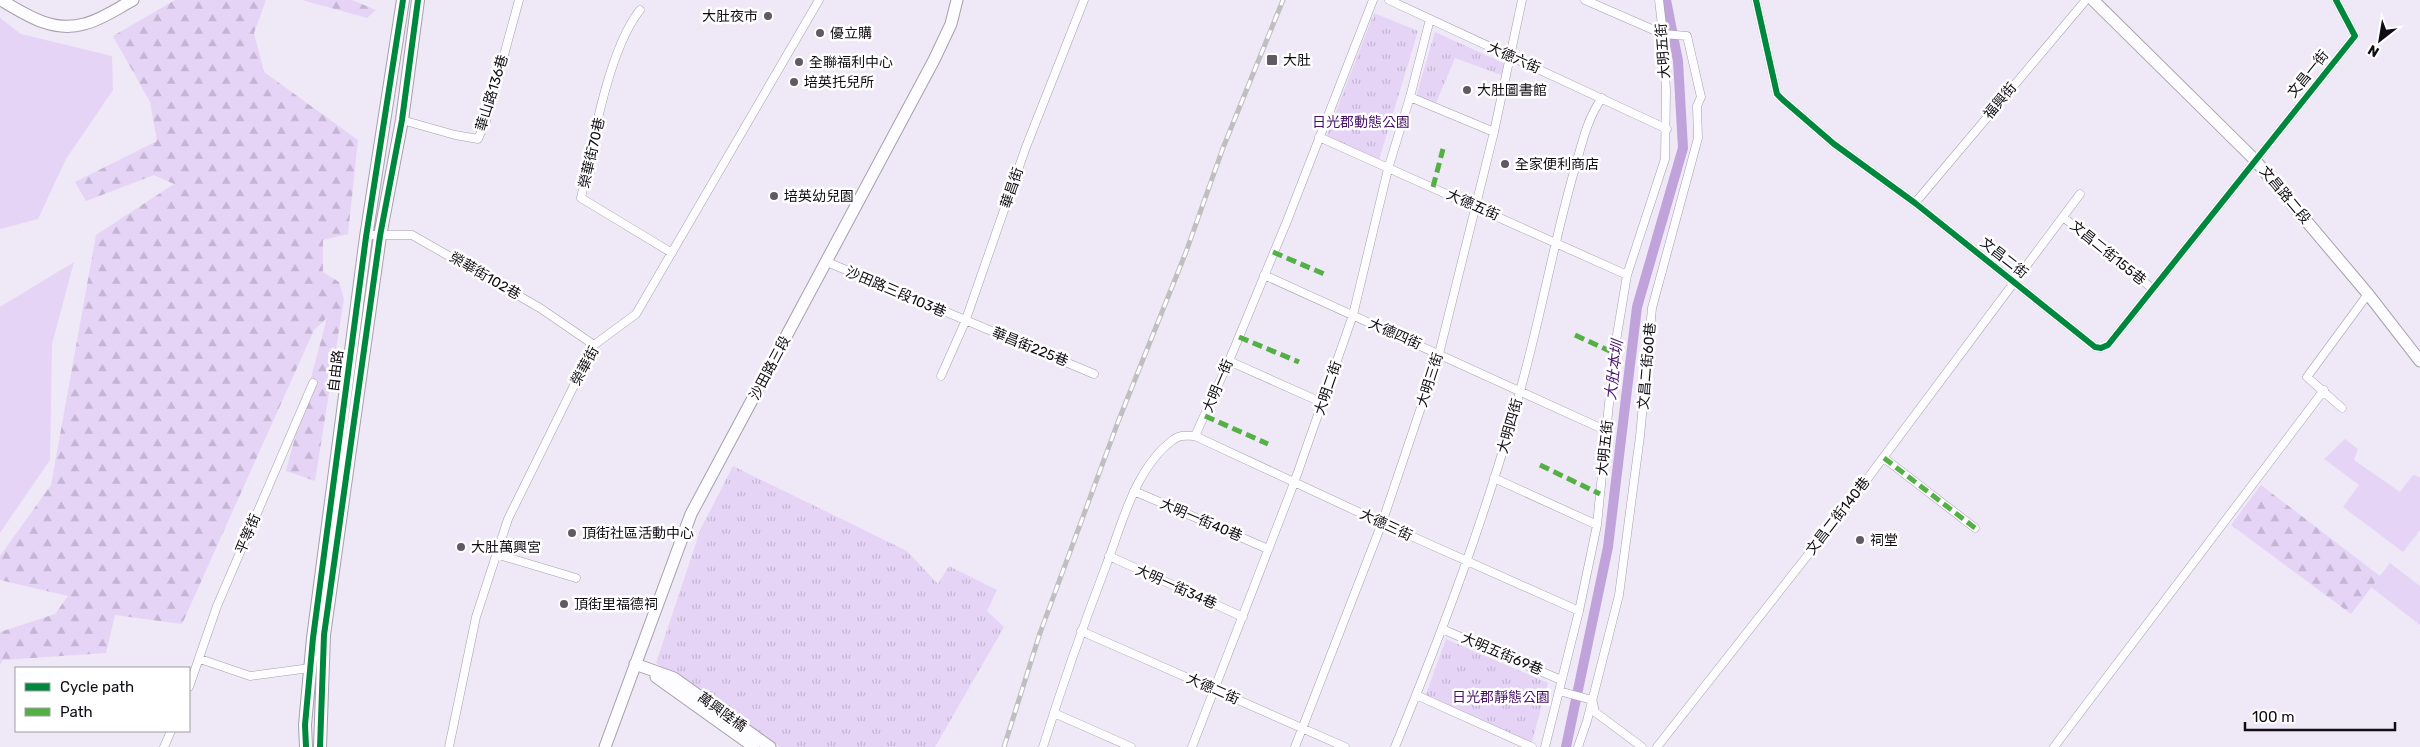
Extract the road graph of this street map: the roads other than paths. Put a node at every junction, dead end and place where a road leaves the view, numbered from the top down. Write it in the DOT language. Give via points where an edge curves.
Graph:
graph roads {
  1 [pos="1,0"];
  2 [pos="133,0"];
  3 [pos="403,0"];
  4 [pos="418,0"];
  5 [pos="519,0"];
  6 [pos="819,0"];
  7 [pos="957,0"];
  8 [pos="1084,0"];
  9 [pos="1373,0"];
  10 [pos="1389,0"];
  11 [pos="1522,0"];
  12 [pos="1585,0"];
  13 [pos="1659,0"];
  14 [pos="1756,0"];
  15 [pos="2086,0"];
  16 [pos="2093,0"];
  17 [pos="2336,0"];
  18 [pos="640,10"];
  19 [pos="1430,19"];
  20 [pos="1663,34"];
  21 [pos="1511,58"];
  22 [pos="1410,97"];
  23 [pos="1602,98"];
  24 [pos="402,120"];
  25 [pos="1667,130"];
  26 [pos="1494,132"];
  27 [pos="1319,137"];
  28 [pos="2254,159"];
  29 [pos="1388,169"];
  30 [pos="2080,194"];
  31 [pos="1916,203"];
  32 [pos="1477,206"];
  33 [pos="2063,217"];
  34 [pos="366,235"];
  35 [pos="380,236"];
  36 [pos="1556,244"];
  37 [pos="672,253"];
  38 [pos="827,262"];
  39 [pos="1264,275"];
  40 [pos="1627,275"];
  41 [pos="2014,282"];
  42 [pos="2153,289"];
  43 [pos="2368,294"];
  44 [pos="1353,315"];
  45 [pos="965,322"];
  46 [pos="594,344"];
  47 [pos="1439,354"];
  48 [pos="1229,361"];
  49 [pos="2420,361"];
  50 [pos="1094,374"];
  51 [pos="941,376"];
  52 [pos="313,383"];
  53 [pos="1521,390"];
  54 [pos="2324,390"];
  55 [pos="1323,403"];
  56 [pos="2342,408"];
  57 [pos="1607,431"];
  58 [pos="1195,436"];
  59 [pos="1884,458"];
  60 [pos="1494,478"];
  61 [pos="1294,483"];
  62 [pos="1134,491"];
  63 [pos="1382,523"];
  64 [pos="1597,525"];
  65 [pos="1975,528"];
  66 [pos="1268,549"];
  67 [pos="496,554"];
  68 [pos="1109,556"];
  69 [pos="1468,562"];
  70 [pos="576,578"];
  71 [pos="1579,610"];
  72 [pos="1243,617"];
  73 [pos="1442,628"];
  74 [pos="1081,631"];
  75 [pos="200,659"];
  76 [pos="635,664"];
  77 [pos="310,668"];
  78 [pos="1561,680"];
  79 [pos="671,681"];
  80 [pos="190,684"];
  81 [pos="1216,689"];
  82 [pos="1559,690"];
  83 [pos="1416,695"];
  84 [pos="1592,700"];
  85 [pos="1054,713"];
  86 [pos="1303,728"];
  87 [pos="171,732"];
  88 [pos="164,747"];
  89 [pos="306,747"];
  90 [pos="320,747"];
  91 [pos="449,747"];
  92 [pos="605,747"];
  93 [pos="754,747"];
  94 [pos="770,747"];
  95 [pos="1043,747"];
  96 [pos="1131,747"];
  97 [pos="1192,747"];
  98 [pos="1295,747"];
  99 [pos="1345,747"];
  100 [pos="1395,747"];
  101 [pos="1532,747"];
  102 [pos="1545,747"];
  103 [pos="1578,747"];
  104 [pos="1642,747"];
  105 [pos="1657,747"];
  106 [pos="2054,747"];
  1 -- 2 [label="street" via="46,24 69,27 85,24"];
  3 -- 34 [label="main road, 自由路"];
  4 -- 24 [label="main road, 自由路"];
  5 -- 24 [label="street, 華山路136巷" via="486,121 478,138"];
  6 -- 37 [label="street, 榮華街"];
  7 -- 38 [label="street, 沙田路三段" via="951,24 934,60"];
  8 -- 45 [label="street, 華昌街" via="1026,147"];
  9 -- 27 [label="street, 大明一街"];
  10 -- 19 [label="street, 大德六街"];
  11 -- 21 [label="street, 大明三街"];
  12 -- 20 [label="street"];
  13 -- 20 [label="street, 大明五街"];
  14 -- 31 [label="street, 文昌二街" via="1778,94 1834,144"];
  15 -- 31 [label="street, 福興街"];
  16 -- 28 [label="street, 文昌路二段"];
  17 -- 28 [label="street, 文昌一街" via="2355,36"];
  18 -- 37 [label="street, 榮華街70巷" via="632,20 615,62 581,198"];
  19 -- 21 [label="street, 大德六街"];
  19 -- 22 [label="street, 大明二街"];
  20 -- 25 [label="street, 大明五街"];
  20 -- 84 [label="street, 文昌二街60巷" via="1687,36 1701,97 1697,106 1698,138 1652,308 1640,436 1619,595"];
  21 -- 23 [label="street, 大德六街"];
  21 -- 26 [label="street, 大明三街"];
  22 -- 26 [label="street"];
  22 -- 29 [label="street, 大明二街"];
  23 -- 25 [label="street, 大德六街"];
  23 -- 36 [label="street, 大明四街" via="1592,112"];
  24 -- 35 [label="main road, 自由路"];
  25 -- 40 [label="street, 大明五街" via="1665,159"];
  26 -- 32 [label="street, 大明三街"];
  27 -- 29 [label="street, 大德五街"];
  27 -- 39 [label="street, 大明一街"];
  28 -- 42 [label="street, 文昌二街"];
  28 -- 43 [label="street, 文昌路二段"];
  29 -- 32 [label="street, 大德五街"];
  29 -- 44 [label="street, 大明二街"];
  30 -- 33 [label="street, 文昌二街140巷"];
  31 -- 41 [label="street, 文昌二街"];
  32 -- 36 [label="street, 大德五街"];
  32 -- 47 [label="street, 大明三街"];
  33 -- 41 [label="street, 文昌二街140巷"];
  33 -- 42 [label="street, 文昌二街155巷"];
  34 -- 35 [label="street, 榮華街102巷"];
  34 -- 77 [label="main road, 自由路"];
  35 -- 46 [label="street, 榮華街102巷" via="412,235 540,308"];
  35 -- 90 [label="main road, 自由路" via="324,635"];
  36 -- 40 [label="street, 大德五街"];
  36 -- 53 [label="street, 大明四街"];
  37 -- 46 [label="street, 榮華街" via="636,314"];
  38 -- 45 [label="street, 沙田路三段103巷"];
  38 -- 76 [label="street, 沙田路三段" via="691,514"];
  39 -- 44 [label="street, 大德四街"];
  39 -- 48 [label="street, 大明一街"];
  40 -- 57 [label="street, 大明五街" via="1614,353"];
  41 -- 42 [label="street, 文昌二街" via="2095,347 2101,348 2108,345"];
  41 -- 59 [label="street, 文昌二街140巷"];
  43 -- 49 [label="street, 文昌路二段"];
  43 -- 54 [label="street" via="2307,377"];
  44 -- 47 [label="street, 大德四街"];
  44 -- 55 [label="street, 大明二街"];
  45 -- 50 [label="street, 華昌街225巷"];
  45 -- 51 [label="street, 華昌街"];
  46 -- 67 [label="street, 榮華街" via="508,519"];
  47 -- 53 [label="street, 大德四街"];
  47 -- 63 [label="street, 大明三街"];
  48 -- 55 [label="street"];
  48 -- 58 [label="street, 大明一街"];
  52 -- 75 [label="street, 平等街" via="217,606"];
  53 -- 57 [label="street, 大德四街"];
  53 -- 60 [label="street, 大明四街"];
  54 -- 56 [label="street"];
  54 -- 106 [label="street"];
  55 -- 61 [label="street, 大明二街"];
  57 -- 64 [label="street, 大明五街"];
  58 -- 61 [label="street, 大德三街"];
  58 -- 62 [label="street" via="1181,435 1174,439 1149,466"];
  59 -- 65 [label="street"];
  59 -- 105 [label="street, 文昌二街140巷"];
  60 -- 64 [label="street"];
  60 -- 69 [label="street, 大明四街"];
  61 -- 63 [label="street, 大德三街"];
  61 -- 66 [label="street, 大明二街"];
  62 -- 66 [label="street, 大明一街40巷"];
  62 -- 68 [label="street"];
  63 -- 69 [label="street, 大德三街"];
  63 -- 86 [label="street, 大明三街"];
  64 -- 71 [label="street, 大明五街"];
  66 -- 72 [label="street, 大明二街"];
  67 -- 70 [label="street"];
  67 -- 91 [label="street, 榮華街" via="476,617"];
  68 -- 72 [label="street, 大明一街34巷"];
  68 -- 74 [label="street"];
  69 -- 71 [label="street, 大德三街"];
  69 -- 73 [label="street, 大明四街"];
  71 -- 78 [label="street, 大明五街"];
  72 -- 81 [label="street, 大明二街"];
  73 -- 78 [label="street, 大明五街69巷"];
  73 -- 83 [label="street, 大明四街"];
  74 -- 81 [label="street, 大德二街"];
  74 -- 85 [label="street"];
  75 -- 77 [label="street" via="250,676"];
  75 -- 80 [label="street, 平等街"];
  76 -- 79 [label="street"];
  76 -- 92 [label="street, 沙田路三段"];
  77 -- 89 [label="main road, 自由路"];
  78 -- 82 [label="street, 大明五街"];
  79 -- 93 [label="street, 萬興陸橋"];
  79 -- 94 [label="street, 萬興陸橋"];
  81 -- 86 [label="street, 大德二街"];
  81 -- 97 [label="street, 大明二街"];
  82 -- 84 [label="street"];
  82 -- 102 [label="street, 大明五街"];
  83 -- 100 [label="street, 大明四街"];
  83 -- 101 [label="street"];
  84 -- 103 [label="street, 文昌二街60巷"];
  84 -- 104 [label="street" via="1595,712"];
  85 -- 95 [label="street"];
  85 -- 96 [label="street"];
  86 -- 98 [label="street, 大明三街"];
  86 -- 99 [label="street, 大德二街"];
  87 -- 88 [label="street"];
}
